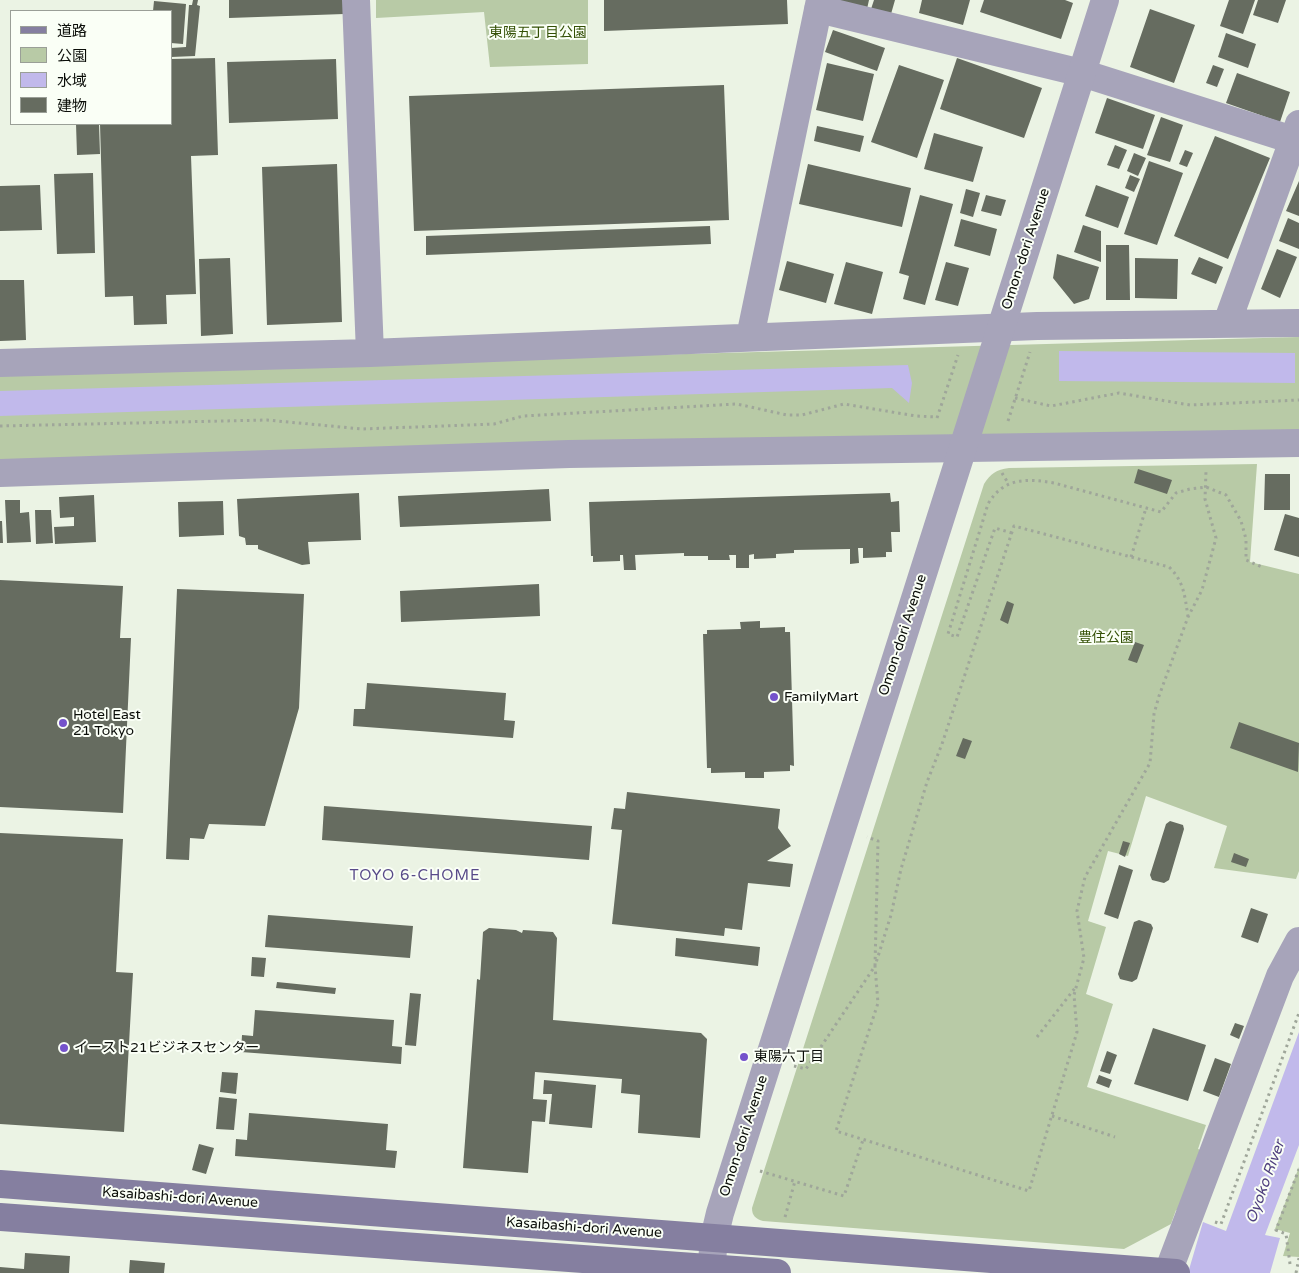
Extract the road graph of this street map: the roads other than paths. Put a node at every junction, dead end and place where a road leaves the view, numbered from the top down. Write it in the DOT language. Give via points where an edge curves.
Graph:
graph roads {
  1 [pos="356,0"];
  2 [pos="1105,0"];
  3 [pos="819,5"];
  4 [pos="1082,73"];
  5 [pos="1297,136"];
  6 [pos="1227,323"];
  7 [pos="1299,323"];
  8 [pos="998,335"];
  9 [pos="750,337"];
  10 [pos="370,353"];
  11 [pos="0,363"];
  12 [pos="966,439"];
  13 [pos="1299,443"];
  14 [pos="0,473"];
  15 [pos="1299,941"];
  16 [pos="0,1184"];
  17 [pos="0,1217"];
  18 [pos="714,1238"];
  19 [pos="711,1270"];
  20 [pos="1168,1272"];
  21 [pos="777,1273"];
  22 [pos="1176,1273"];
  1 -- 10 [label="street"];
  2 -- 4 [label="street, Omon-dori Avenue"];
  3 -- 4 [label="street"];
  3 -- 9 [label="street"];
  4 -- 5 [label="street"];
  4 -- 8 [label="street, Omon-dori Avenue"];
  5 -- 6 [label="street"];
  6 -- 7 [label="street"];
  6 -- 8 [label="street"];
  8 -- 9 [label="street"];
  8 -- 12 [label="street, Omon-dori Avenue"];
  9 -- 10 [label="street"];
  10 -- 11 [label="street"];
  12 -- 13 [label="street"];
  12 -- 14 [label="street"];
  12 -- 18 [label="street, Omon-dori Avenue"];
  15 -- 20 [label="street" via="1280,976"];
  16 -- 18 [label="main road, Kasaibashi-dori Avenue"];
  17 -- 19 [label="main road"];
  18 -- 19 [label="street, Omon-dori Avenue"];
  18 -- 20 [label="main road, Kasaibashi-dori Avenue"];
  19 -- 21 [label="main road"];
  20 -- 22 [label="main road, Kasaibashi-dori Avenue"];
}
